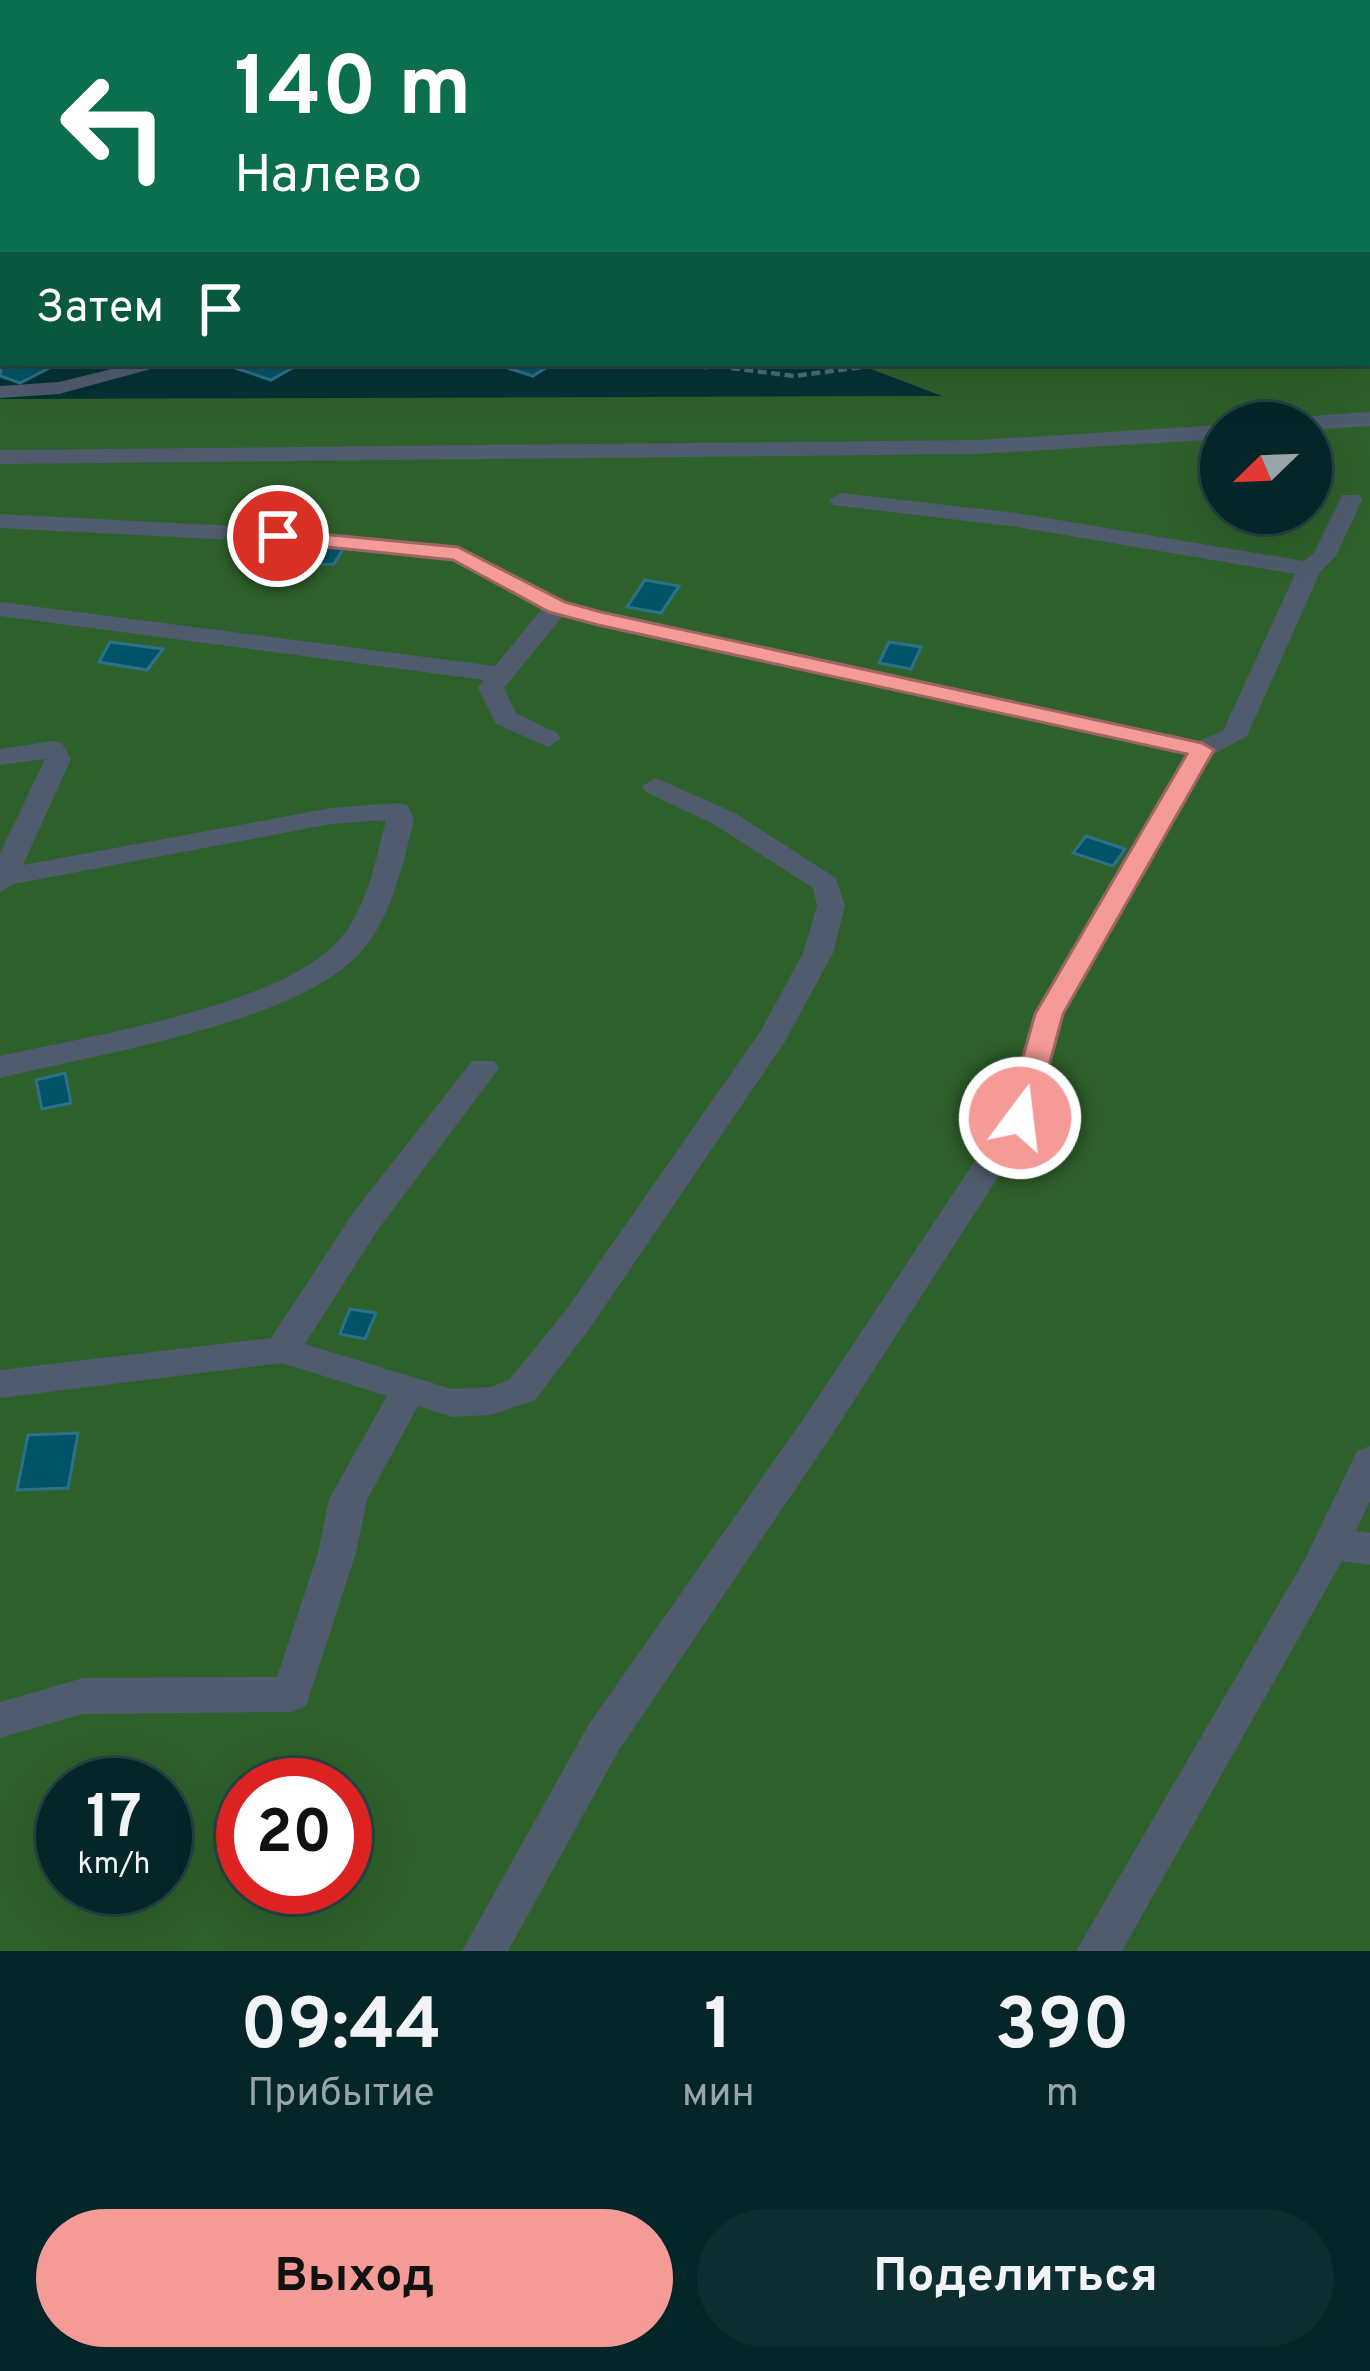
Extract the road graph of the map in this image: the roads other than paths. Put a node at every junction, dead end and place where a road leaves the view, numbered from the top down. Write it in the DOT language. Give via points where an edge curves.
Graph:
graph roads {
  1 [pos="98,366"];
  2 [pos="150,366"];
  3 [pos="59,388"];
  4 [pos="0,392"];
  5 [pos="1370,419"];
  6 [pos="1332,422"];
  7 [pos="1200,433"];
  8 [pos="0,457"];
  9 [pos="841,500"];
  10 [pos="1350,500"];
  11 [pos="0,521"];
  12 [pos="1309,569"];
  13 [pos="557,607"];
  14 [pos="0,609"];
  15 [pos="498,674"];
  16 [pos="548,739"];
  17 [pos="1202,750"];
  18 [pos="0,757"];
  19 [pos="656,785"];
  20 [pos="2,880"];
  21 [pos="0,1067"];
  22 [pos="483,1069"];
  23 [pos="282,1351"];
  24 [pos="0,1384"];
  25 [pos="409,1389"];
  26 [pos="1370,1461"];
  27 [pos="1350,1547"];
  28 [pos="0,1720"];
  29 [pos="484,1951"];
  30 [pos="1098,1951"];
  1 -- 3 [label="street"];
  2 -- 3 [label="street"];
  3 -- 4 [label="street"];
  5 -- 6 [label="street"];
  7 -- 8 [label="street" via="978,447"];
  9 -- 12 [label="street" via="923,505"];
  10 -- 12 [label="street" via="1324,556"];
  11 -- 13 [label="street" via="458,554"];
  12 -- 17 [label="street" via="1234,736"];
  13 -- 15 [label="street"];
  13 -- 17 [label="street"];
  14 -- 15 [label="street"];
  15 -- 16 [label="street" via="491,688 505,718"];
  17 -- 29 [label="street" via="1049,1014 1020,1118 604,1737"];
  18 -- 20 [label="street" via="53,749 58,759"];
  19 -- 25 [label="street" via="826,884 831,906 818,953 773,1036 522,1390 452,1403"];
  20 -- 21 [label="street" via="332,816 397,811 400,819 385,887 347,950 318,974 190,1018"];
  22 -- 23 [label="street" via="365,1222"];
  23 -- 24 [label="street"];
  23 -- 25 [label="street"];
  25 -- 28 [label="street" via="348,1499 292,1694 83,1696"];
  26 -- 27 [label="street"];
  27 -- 30 [label="street"];
}
